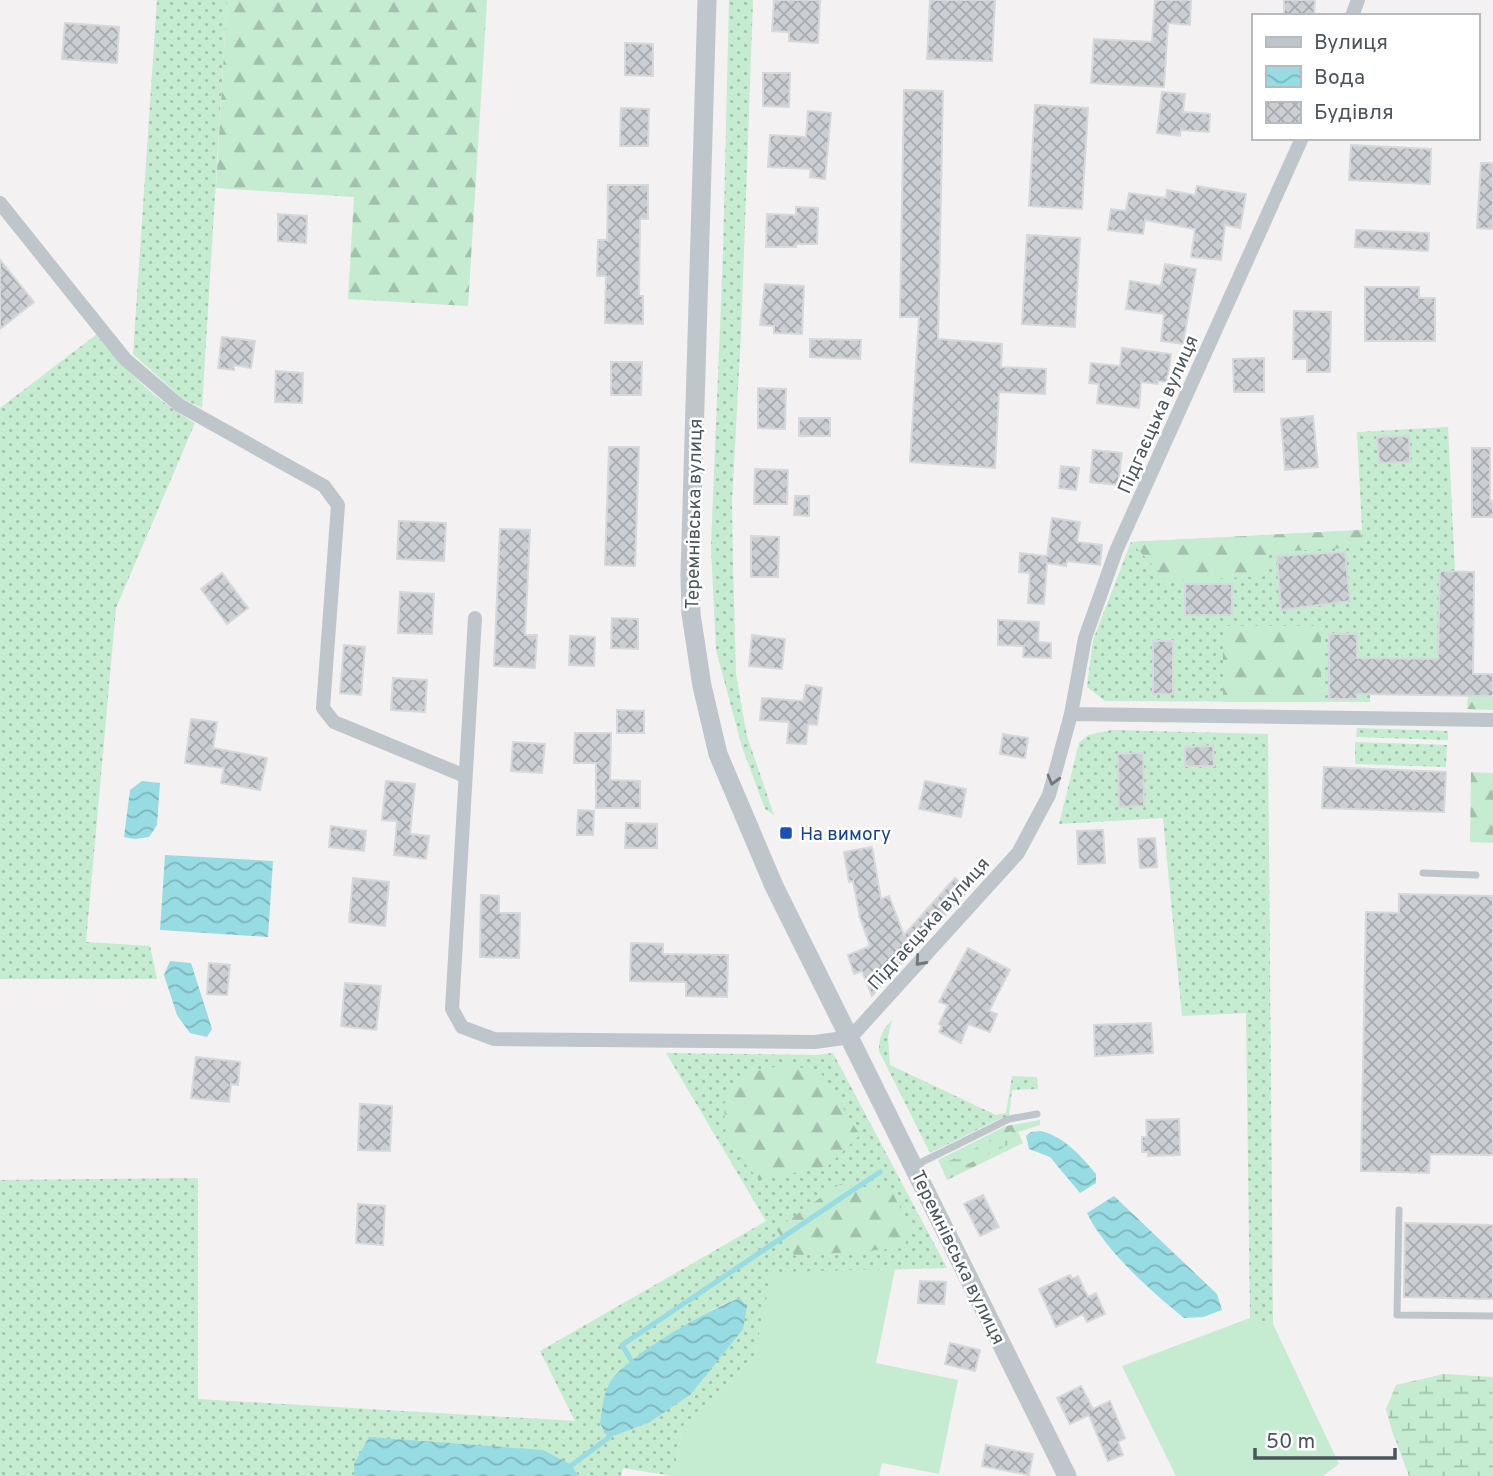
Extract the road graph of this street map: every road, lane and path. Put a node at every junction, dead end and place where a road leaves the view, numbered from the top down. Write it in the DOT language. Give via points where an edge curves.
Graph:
graph roads {
  1 [pos="707,0"];
  2 [pos="1301,140"];
  3 [pos="0,203"];
  4 [pos="475,618"];
  5 [pos="1071,714"];
  6 [pos="1493,720"];
  7 [pos="465,776"];
  8 [pos="1423,873"];
  9 [pos="1476,875"];
  10 [pos="851,1037"];
  11 [pos="1037,1114"];
  12 [pos="914,1166"];
  13 [pos="1399,1210"];
  14 [pos="1493,1317"];
  15 [pos="1067,1476"];
  1 -- 10 [label="street, Теремнівська вулиця" via="691,614 718,754 774,886"];
  2 -- 5 [label="street, Підгаєцька вулиця" via="1116,551 1084,638"];
  3 -- 7 [label="street" via="125,359 178,405 324,486 338,505 323,708 334,722"];
  4 -- 7 [label="street"];
  5 -- 6 [label="street"];
  5 -- 10 [label="street, Підгаєцька вулиця, one-way" via="1049,795 1018,853"];
  7 -- 10 [label="street" via="452,1009 462,1027 494,1038 816,1042"];
  8 -- 9 [label="lane"];
  10 -- 12 [label="street, Теремнівська вулиця"];
  11 -- 12 [label="lane" via="1009,1119"];
  12 -- 15 [label="street, Теремнівська вулиця"];
  13 -- 14 [label="lane" via="1397,1315"];
}
